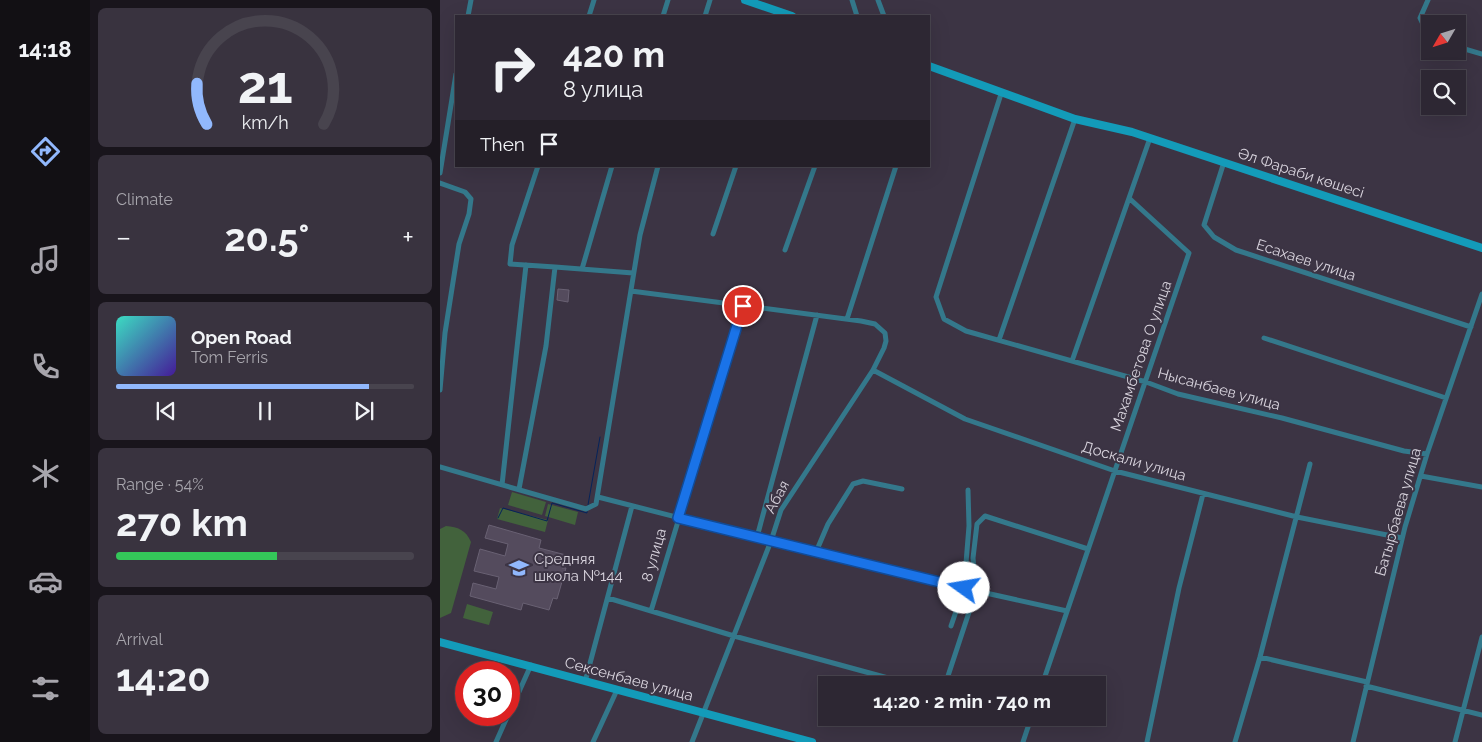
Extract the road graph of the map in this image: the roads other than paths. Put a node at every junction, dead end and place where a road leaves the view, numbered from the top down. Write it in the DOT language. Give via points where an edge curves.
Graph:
graph roads {
  1 [pos="471,0"];
  2 [pos="594,0"];
  3 [pos="668,0"];
  4 [pos="710,0"];
  5 [pos="745,0"];
  6 [pos="852,0"];
  7 [pos="878,0"];
  8 [pos="1428,0"];
  9 [pos="768,4"];
  10 [pos="468,15"];
  11 [pos="588,15"];
  12 [pos="663,15"];
  13 [pos="705,15"];
  14 [pos="782,15"];
  15 [pos="857,15"];
  16 [pos="884,15"];
  17 [pos="1421,15"];
  18 [pos="1466,49"];
  19 [pos="1482,54"];
  20 [pos="930,66"];
  21 [pos="455,80"];
  22 [pos="1001,94"];
  23 [pos="1075,119"];
  24 [pos="1150,138"];
  25 [pos="1224,162"];
  26 [pos="538,167"];
  27 [pos="612,167"];
  28 [pos="658,167"];
  29 [pos="736,167"];
  30 [pos="815,167"];
  31 [pos="896,167"];
  32 [pos="440,173"];
  33 [pos="440,184"];
  34 [pos="1130,199"];
  35 [pos="713,234"];
  36 [pos="1482,248"];
  37 [pos="785,250"];
  38 [pos="526,265"];
  39 [pos="554,267"];
  40 [pos="582,269"];
  41 [pos="634,273"];
  42 [pos="631,291"];
  43 [pos="1482,294"];
  44 [pos="743,306"];
  45 [pos="817,315"];
  46 [pos="847,319"];
  47 [pos="1470,327"];
  48 [pos="1264,338"];
  49 [pos="998,340"];
  50 [pos="1072,361"];
  51 [pos="873,370"];
  52 [pos="1146,382"];
  53 [pos="440,390"];
  54 [pos="1446,398"];
  55 [pos="1427,454"];
  56 [pos="1310,464"];
  57 [pos="441,470"];
  58 [pos="1115,470"];
  59 [pos="1420,476"];
  60 [pos="502,485"];
  61 [pos="1482,487"];
  62 [pos="519,489"];
  63 [pos="902,489"];
  64 [pos="968,490"];
  65 [pos="1203,494"];
  66 [pos="598,497"];
  67 [pos="632,506"];
  68 [pos="1297,517"];
  69 [pos="678,518"];
  70 [pos="757,537"];
  71 [pos="1402,538"];
  72 [pos="771,541"];
  73 [pos="1088,549"];
  74 [pos="816,552"];
  75 [pos="964,588"];
  76 [pos="976,591"];
  77 [pos="608,598"];
  78 [pos="651,611"];
  79 [pos="1067,611"];
  80 [pos="951,626"];
  81 [pos="734,636"];
  82 [pos="1482,637"];
  83 [pos="440,642"];
  84 [pos="1260,657"];
  85 [pos="531,666"];
  86 [pos="881,676"];
  87 [pos="948,676"];
  88 [pos="1045,676"];
  89 [pos="585,682"];
  90 [pos="1367,684"];
  91 [pos="520,689"];
  92 [pos="617,690"];
  93 [pos="1462,710"];
  94 [pos="703,713"];
  95 [pos="1482,715"];
  96 [pos="503,726"];
  97 [pos="1028,726"];
  98 [pos="796,740"];
  99 [pos="496,742"];
  100 [pos="593,742"];
  101 [pos="692,742"];
  102 [pos="812,742"];
  103 [pos="1023,742"];
  104 [pos="1147,742"];
  105 [pos="1235,742"];
  106 [pos="1352,742"];
  107 [pos="1455,742"];
  1 -- 10 [label="street"];
  2 -- 11 [label="street"];
  3 -- 12 [label="street"];
  4 -- 13 [label="street"];
  5 -- 9 [label="street"];
  6 -- 15 [label="street"];
  7 -- 16 [label="street"];
  8 -- 17 [label="street"];
  9 -- 14 [label="street"];
  18 -- 19 [label="street"];
  20 -- 22 [label="street"];
  21 -- 32 [label="street"];
  22 -- 23 [label="street"];
  22 -- 49 [label="street, Нысанбаев улица" via="936,298 944,319"];
  23 -- 24 [label="street, Әл Фараби көшесі"];
  23 -- 49 [label="street"];
  24 -- 25 [label="street, Әл Фараби көшесі"];
  24 -- 34 [label="street"];
  25 -- 36 [label="street, Әл Фараби көшесі"];
  25 -- 47 [label="street, Есахаев улица" via="1204,225 1214,237 1236,250"];
  26 -- 38 [label="street" via="512,245 510,264"];
  27 -- 40 [label="street"];
  28 -- 41 [label="street" via="642,222"];
  29 -- 35 [label="street"];
  30 -- 37 [label="street"];
  31 -- 46 [label="street"];
  33 -- 53 [label="street" via="465,192 470,199 469,214 458,244"];
  34 -- 50 [label="street"];
  34 -- 52 [label="street, Махамбетова О улица" via="1189,253"];
  38 -- 39 [label="street"];
  38 -- 60 [label="street"];
  39 -- 40 [label="street"];
  39 -- 62 [label="street" via="543,364"];
  40 -- 41 [label="street"];
  41 -- 42 [label="street"];
  42 -- 44 [label="street"];
  42 -- 66 [label="street"];
  43 -- 47 [label="street, Батырбаева улица"];
  44 -- 45 [label="street"];
  44 -- 69 [label="street, 8 улица"];
  45 -- 46 [label="street"];
  45 -- 70 [label="street"];
  46 -- 51 [label="street, Абая" via="874,324 885,333 886,341"];
  47 -- 54 [label="street, Батырбаева улица"];
  48 -- 54 [label="street"];
  49 -- 50 [label="street, Нысанбаев улица"];
  50 -- 52 [label="street, Нысанбаев улица"];
  51 -- 58 [label="street, Доскали улица" via="965,420"];
  51 -- 72 [label="street, Абая" via="781,510"];
  52 -- 55 [label="street, Нысанбаев улица" via="1178,394"];
  52 -- 58 [label="street, Махамбетова О улица"];
  54 -- 55 [label="street, Батырбаева улица"];
  55 -- 59 [label="street, Батырбаева улица"];
  56 -- 68 [label="street"];
  57 -- 60 [label="street"];
  58 -- 65 [label="street, Доскали улица"];
  58 -- 73 [label="street, Махамбетова О улица"];
  59 -- 61 [label="street"];
  59 -- 71 [label="street, Батырбаева улица"];
  60 -- 62 [label="street"];
  62 -- 66 [label="street" via="586,508 594,506"];
  63 -- 74 [label="street" via="864,481 853,484 828,524"];
  64 -- 75 [label="street" via="970,526"];
  65 -- 68 [label="street, Доскали улица"];
  65 -- 104 [label="street" via="1177,597"];
  66 -- 67 [label="street"];
  67 -- 69 [label="street"];
  67 -- 77 [label="street"];
  68 -- 71 [label="street, Доскали улица"];
  68 -- 84 [label="street"];
  69 -- 70 [label="street"];
  69 -- 78 [label="street, 8 улица"];
  70 -- 72 [label="street"];
  71 -- 90 [label="street, Батырбаева улица"];
  72 -- 74 [label="street"];
  72 -- 81 [label="street, Абая"];
  73 -- 76 [label="street" via="985,516 977,524 973,558"];
  73 -- 79 [label="street, Махамбетова О улица"];
  74 -- 75 [label="street"];
  75 -- 76 [label="street"];
  75 -- 80 [label="street"];
  76 -- 79 [label="street"];
  76 -- 87 [label="street"];
  77 -- 78 [label="street"];
  77 -- 89 [label="street"];
  78 -- 81 [label="street"];
  79 -- 88 [label="street, Махамбетова О улица"];
  81 -- 86 [label="street"];
  81 -- 94 [label="street, Абая"];
  82 -- 93 [label="street"];
  83 -- 85 [label="street, Сексенбаев улица"];
  84 -- 90 [label="street"];
  84 -- 105 [label="street"];
  85 -- 89 [label="street, Сексенбаев улица"];
  85 -- 91 [label="street"];
  89 -- 92 [label="street, Сексенбаев улица"];
  90 -- 93 [label="street"];
  90 -- 106 [label="street, Батырбаева улица"];
  92 -- 94 [label="street, Сексенбаев улица"];
  92 -- 100 [label="street"];
  93 -- 95 [label="street"];
  93 -- 107 [label="street"];
  94 -- 98 [label="street, Сексенбаев улица"];
  94 -- 101 [label="street, Абая"];
  96 -- 99 [label="street"];
  97 -- 103 [label="street"];
  98 -- 102 [label="street, Сексенбаев улица"];
}
